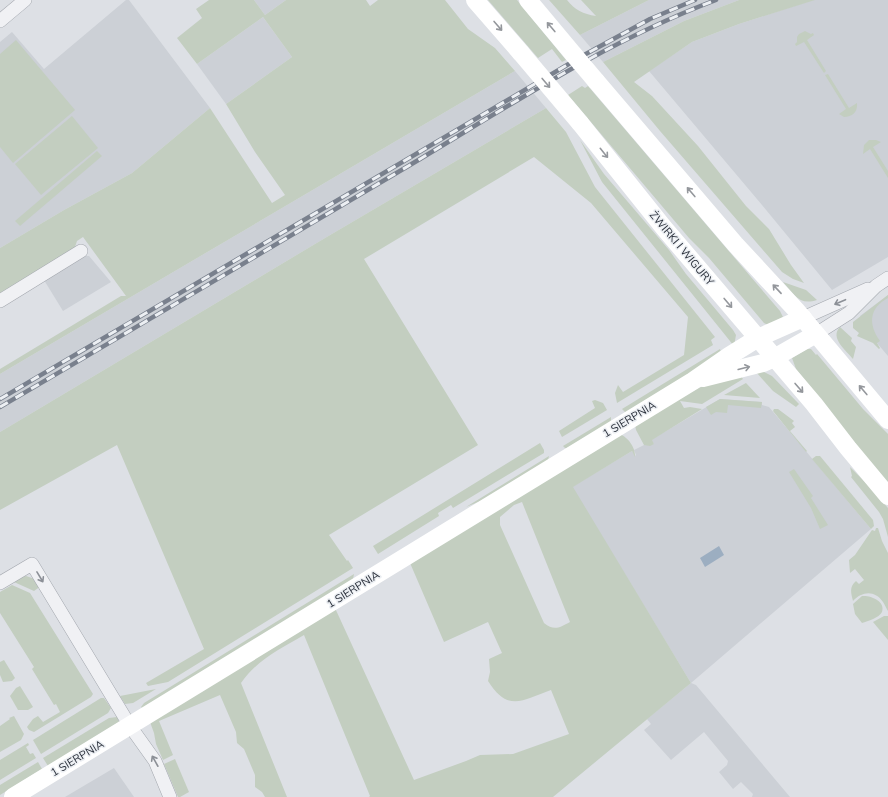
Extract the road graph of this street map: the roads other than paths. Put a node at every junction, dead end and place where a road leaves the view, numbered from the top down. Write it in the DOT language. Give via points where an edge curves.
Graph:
graph roads {
  1 [pos="25,0"];
  2 [pos="475,0"];
  3 [pos="528,0"];
  4 [pos="0,21"];
  5 [pos="81,251"];
  6 [pos="888,278"];
  7 [pos="876,286"];
  8 [pos="0,301"];
  9 [pos="803,318"];
  10 [pos="816,334"];
  11 [pos="758,338"];
  12 [pos="774,358"];
  13 [pos="692,380"];
  14 [pos="888,420"];
  15 [pos="888,496"];
  16 [pos="0,583"];
  17 [pos="130,726"];
  18 [pos="13,797"];
  19 [pos="170,797"];
  1 -- 4 [label="street"];
  2 -- 11 [label="main road, ŻWIRKI I WIGURY, one-way, bridge"];
  9 -- 3 [label="main road, one-way, bridge" via="735,244"];
  5 -- 8 [label="street"];
  6 -- 7 [label="street, 1 SIERPNIA"];
  7 -- 9 [label="street, 1 SIERPNIA, one-way"];
  7 -- 10 [label="street, 1 SIERPNIA" via="849,313"];
  9 -- 10 [label="main road"];
  9 -- 11 [label="main road, 1 SIERPNIA"];
  10 -- 12 [label="main road, 1 SIERPNIA"];
  14 -- 10 [label="main road, one-way"];
  11 -- 12 [label="main road, ŻWIRKI I WIGURY"];
  11 -- 13 [label="main road, 1 SIERPNIA"];
  13 -- 12 [label="main road, 1 SIERPNIA, one-way"];
  12 -- 15 [label="main road, ŻWIRKI I WIGURY, one-way"];
  13 -- 17 [label="main road, 1 SIERPNIA"];
  16 -- 17 [label="street, one-way" via="32,564"];
  17 -- 18 [label="main road, 1 SIERPNIA"];
  19 -- 17 [label="street, one-way" via="155,761"];
}
